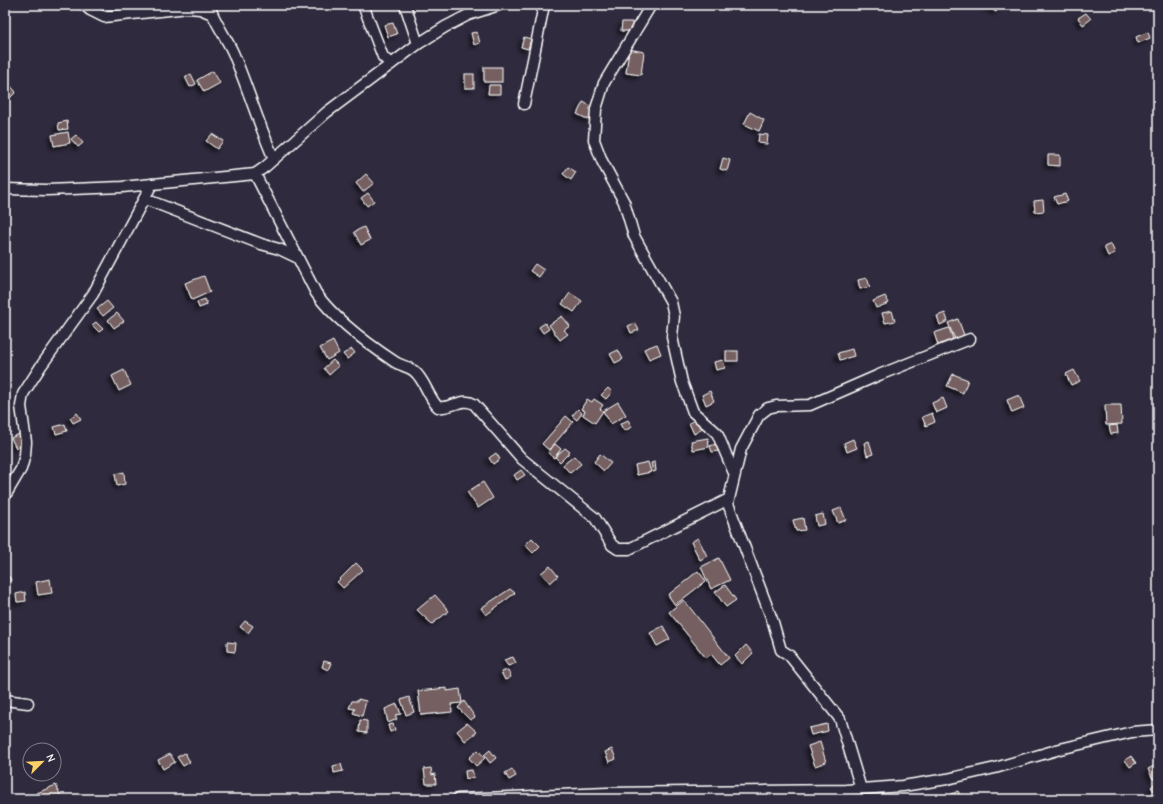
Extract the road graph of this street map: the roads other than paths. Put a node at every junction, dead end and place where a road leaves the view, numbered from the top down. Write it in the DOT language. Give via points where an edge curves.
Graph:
graph roads {
  1 [pos="84,5"];
  2 [pos="363,5"];
  3 [pos="405,5"];
  4 [pos="499,5"];
  5 [pos="544,5"];
  6 [pos="651,5"];
  7 [pos="210,10"];
  8 [pos="418,44"];
  9 [pos="391,64"];
  10 [pos="524,104"];
  11 [pos="274,159"];
  12 [pos="255,174"];
  13 [pos="152,184"];
  14 [pos="5,189"];
  15 [pos="145,199"];
  16 [pos="298,258"];
  17 [pos="970,338"];
  18 [pos="734,473"];
  19 [pos="5,496"];
  20 [pos="727,500"];
  21 [pos="5,700"];
  22 [pos="28,703"];
  23 [pos="1158,730"];
  24 [pos="861,789"];
  25 [pos="458,799"];
  1 -- 7 [label="street" via="104,17 188,8"];
  2 -- 9 [label="street" via="383,57"];
  3 -- 8 [label="street"];
  4 -- 8 [label="street" via="468,15"];
  5 -- 10 [label="street"];
  6 -- 18 [label="street" via="604,83 596,109 594,140 624,202 634,236 671,302 674,316 672,337 682,382 693,412 717,432"];
  7 -- 11 [label="street" via="227,39 250,94 262,134"];
  8 -- 9 [label="street"];
  9 -- 11 [label="street" via="327,112"];
  11 -- 12 [label="street"];
  12 -- 13 [label="street"];
  12 -- 16 [label="street"];
  13 -- 14 [label="street" via="46,190"];
  13 -- 15 [label="street"];
  15 -- 16 [label="street"];
  15 -- 19 [label="street" via="93,294 23,394 21,406 26,442 25,455 21,468"];
  16 -- 20 [label="street" via="325,306 347,327 397,364 416,372 438,407 443,408 463,401 474,404 522,459 595,518 608,540 618,549 629,549"];
  17 -- 18 [label="street" via="810,405 776,406 763,411 741,449"];
  18 -- 20 [label="street"];
  20 -- 24 [label="street" via="781,650 788,655 840,719"];
  21 -- 22 [label="street"];
  23 -- 24 [label="street" via="1132,732 947,779"];
  24 -- 25 [label="street" via="607,793"];
}
